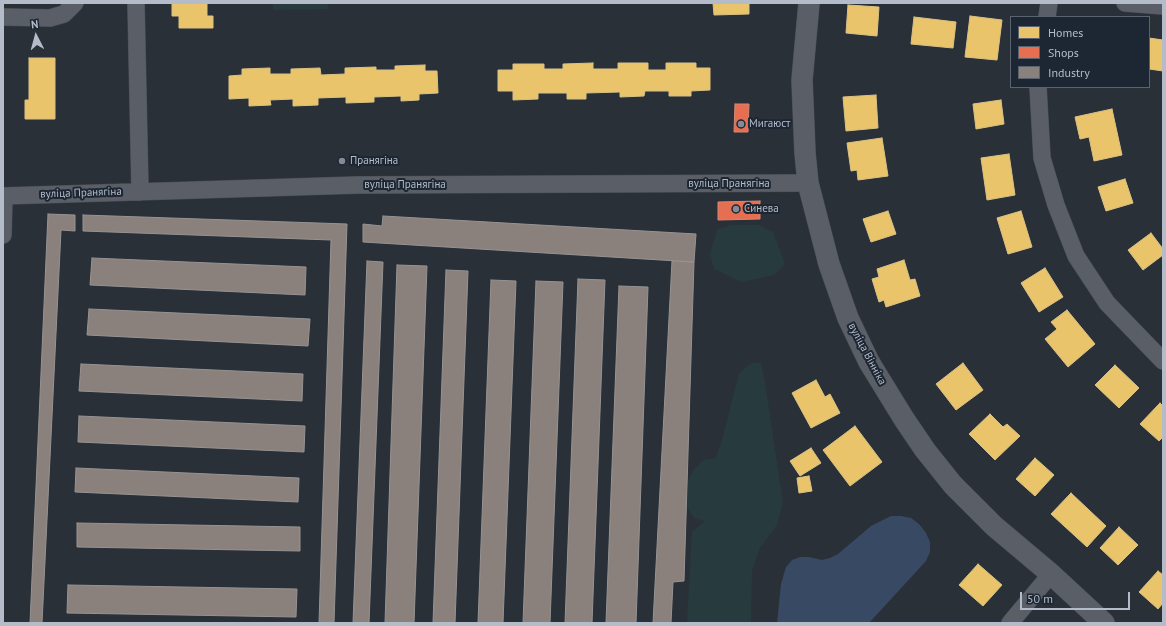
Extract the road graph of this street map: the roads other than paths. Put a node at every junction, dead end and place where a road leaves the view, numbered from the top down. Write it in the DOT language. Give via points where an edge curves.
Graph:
graph roads {
  1 [pos="75,3"];
  2 [pos="136,3"];
  3 [pos="809,3"];
  4 [pos="1049,3"];
  5 [pos="1125,3"];
  6 [pos="1163,6"];
  7 [pos="1047,16"];
  8 [pos="3,17"];
  9 [pos="1038,88"];
  10 [pos="808,183"];
  11 [pos="140,192"];
  12 [pos="3,196"];
  13 [pos="3,235"];
  14 [pos="1163,361"];
  15 [pos="1051,574"];
  16 [pos="1010,623"];
  17 [pos="1104,623"];
  1 -- 8 [label="street" via="64,14 50,18"];
  2 -- 11 [label="street"];
  3 -- 10 [label="street, вуліца Вінніка" via="802,80"];
  4 -- 7 [label="street"];
  5 -- 6 [label="street"];
  9 -- 14 [label="street" via="1042,158 1056,205 1076,256 1107,303"];
  10 -- 11 [label="street, вуліца Пранягіна" via="358,185"];
  10 -- 15 [label="street, вуліца Вінніка" via="829,264 848,318 869,362 904,419 953,485 994,526"];
  11 -- 12 [label="street, вуліца Пранягіна"];
  12 -- 13 [label="street"];
  15 -- 16 [label="street"];
  15 -- 17 [label="street, вуліца Вінніка"];
}
